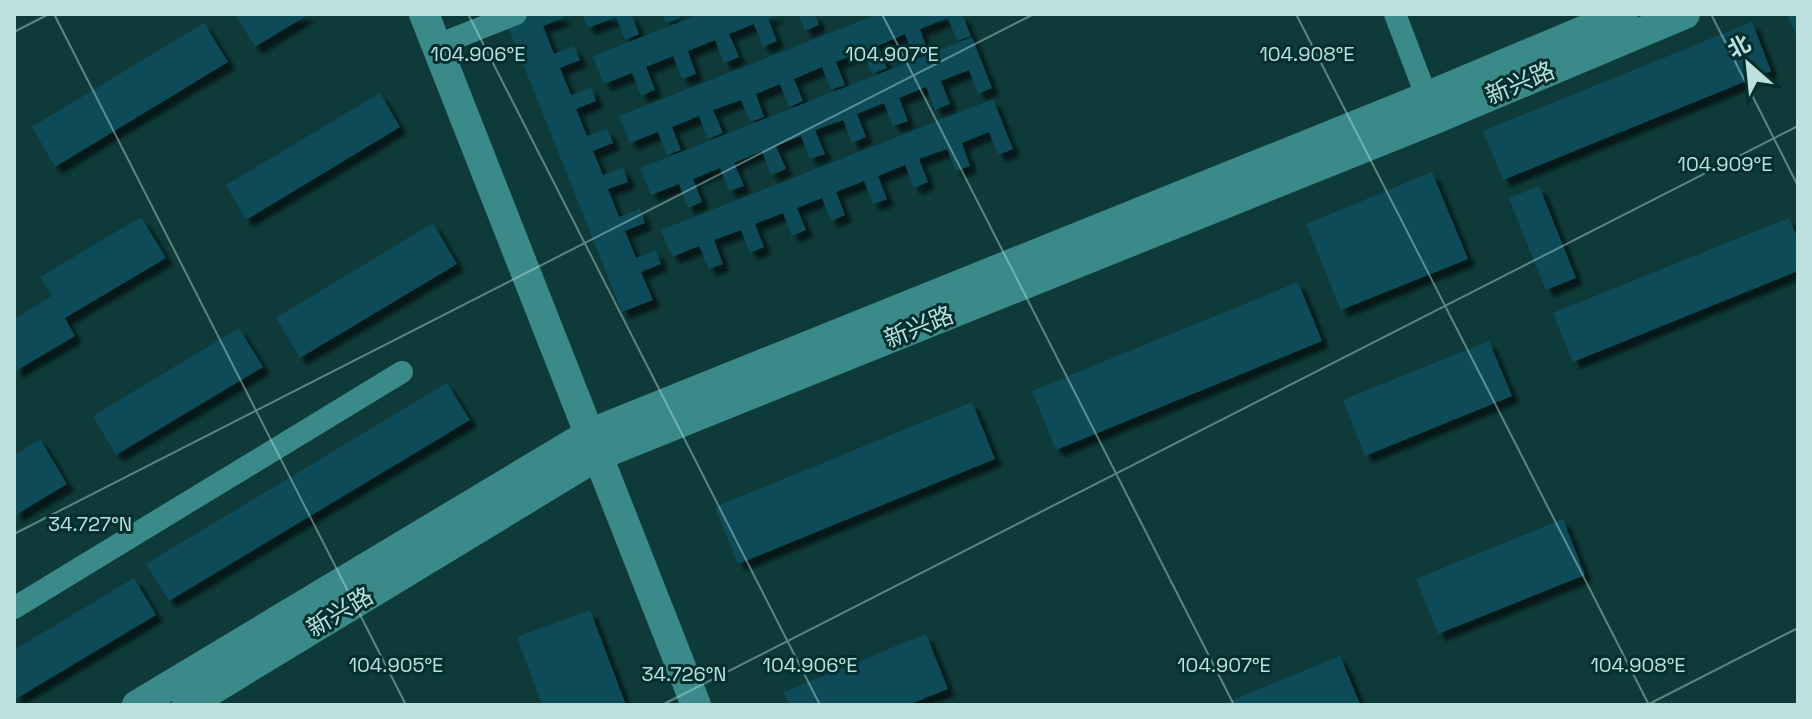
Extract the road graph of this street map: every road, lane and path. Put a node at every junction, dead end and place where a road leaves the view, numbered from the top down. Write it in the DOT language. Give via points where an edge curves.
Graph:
graph roads {
  1 [pos="424,14"];
  2 [pos="516,14"];
  3 [pos="1395,14"];
  4 [pos="1623,14"];
  5 [pos="1685,14"];
  6 [pos="435,46"];
  7 [pos="1431,108"];
  8 [pos="402,372"];
  9 [pos="593,445"];
  10 [pos="14,608"];
  11 [pos="137,705"];
  12 [pos="187,705"];
  13 [pos="696,705"];
  1 -- 6 [label="main road"];
  2 -- 6 [label="street"];
  3 -- 7 [label="street"];
  4 -- 7 [label="main road, 新兴路"];
  5 -- 7 [label="main road, 新兴路"];
  6 -- 9 [label="main road"];
  7 -- 9 [label="main road, 新兴路"];
  8 -- 10 [label="street"];
  9 -- 11 [label="main road, 新兴路"];
  9 -- 12 [label="main road, 新兴路"];
  9 -- 13 [label="main road"];
}
